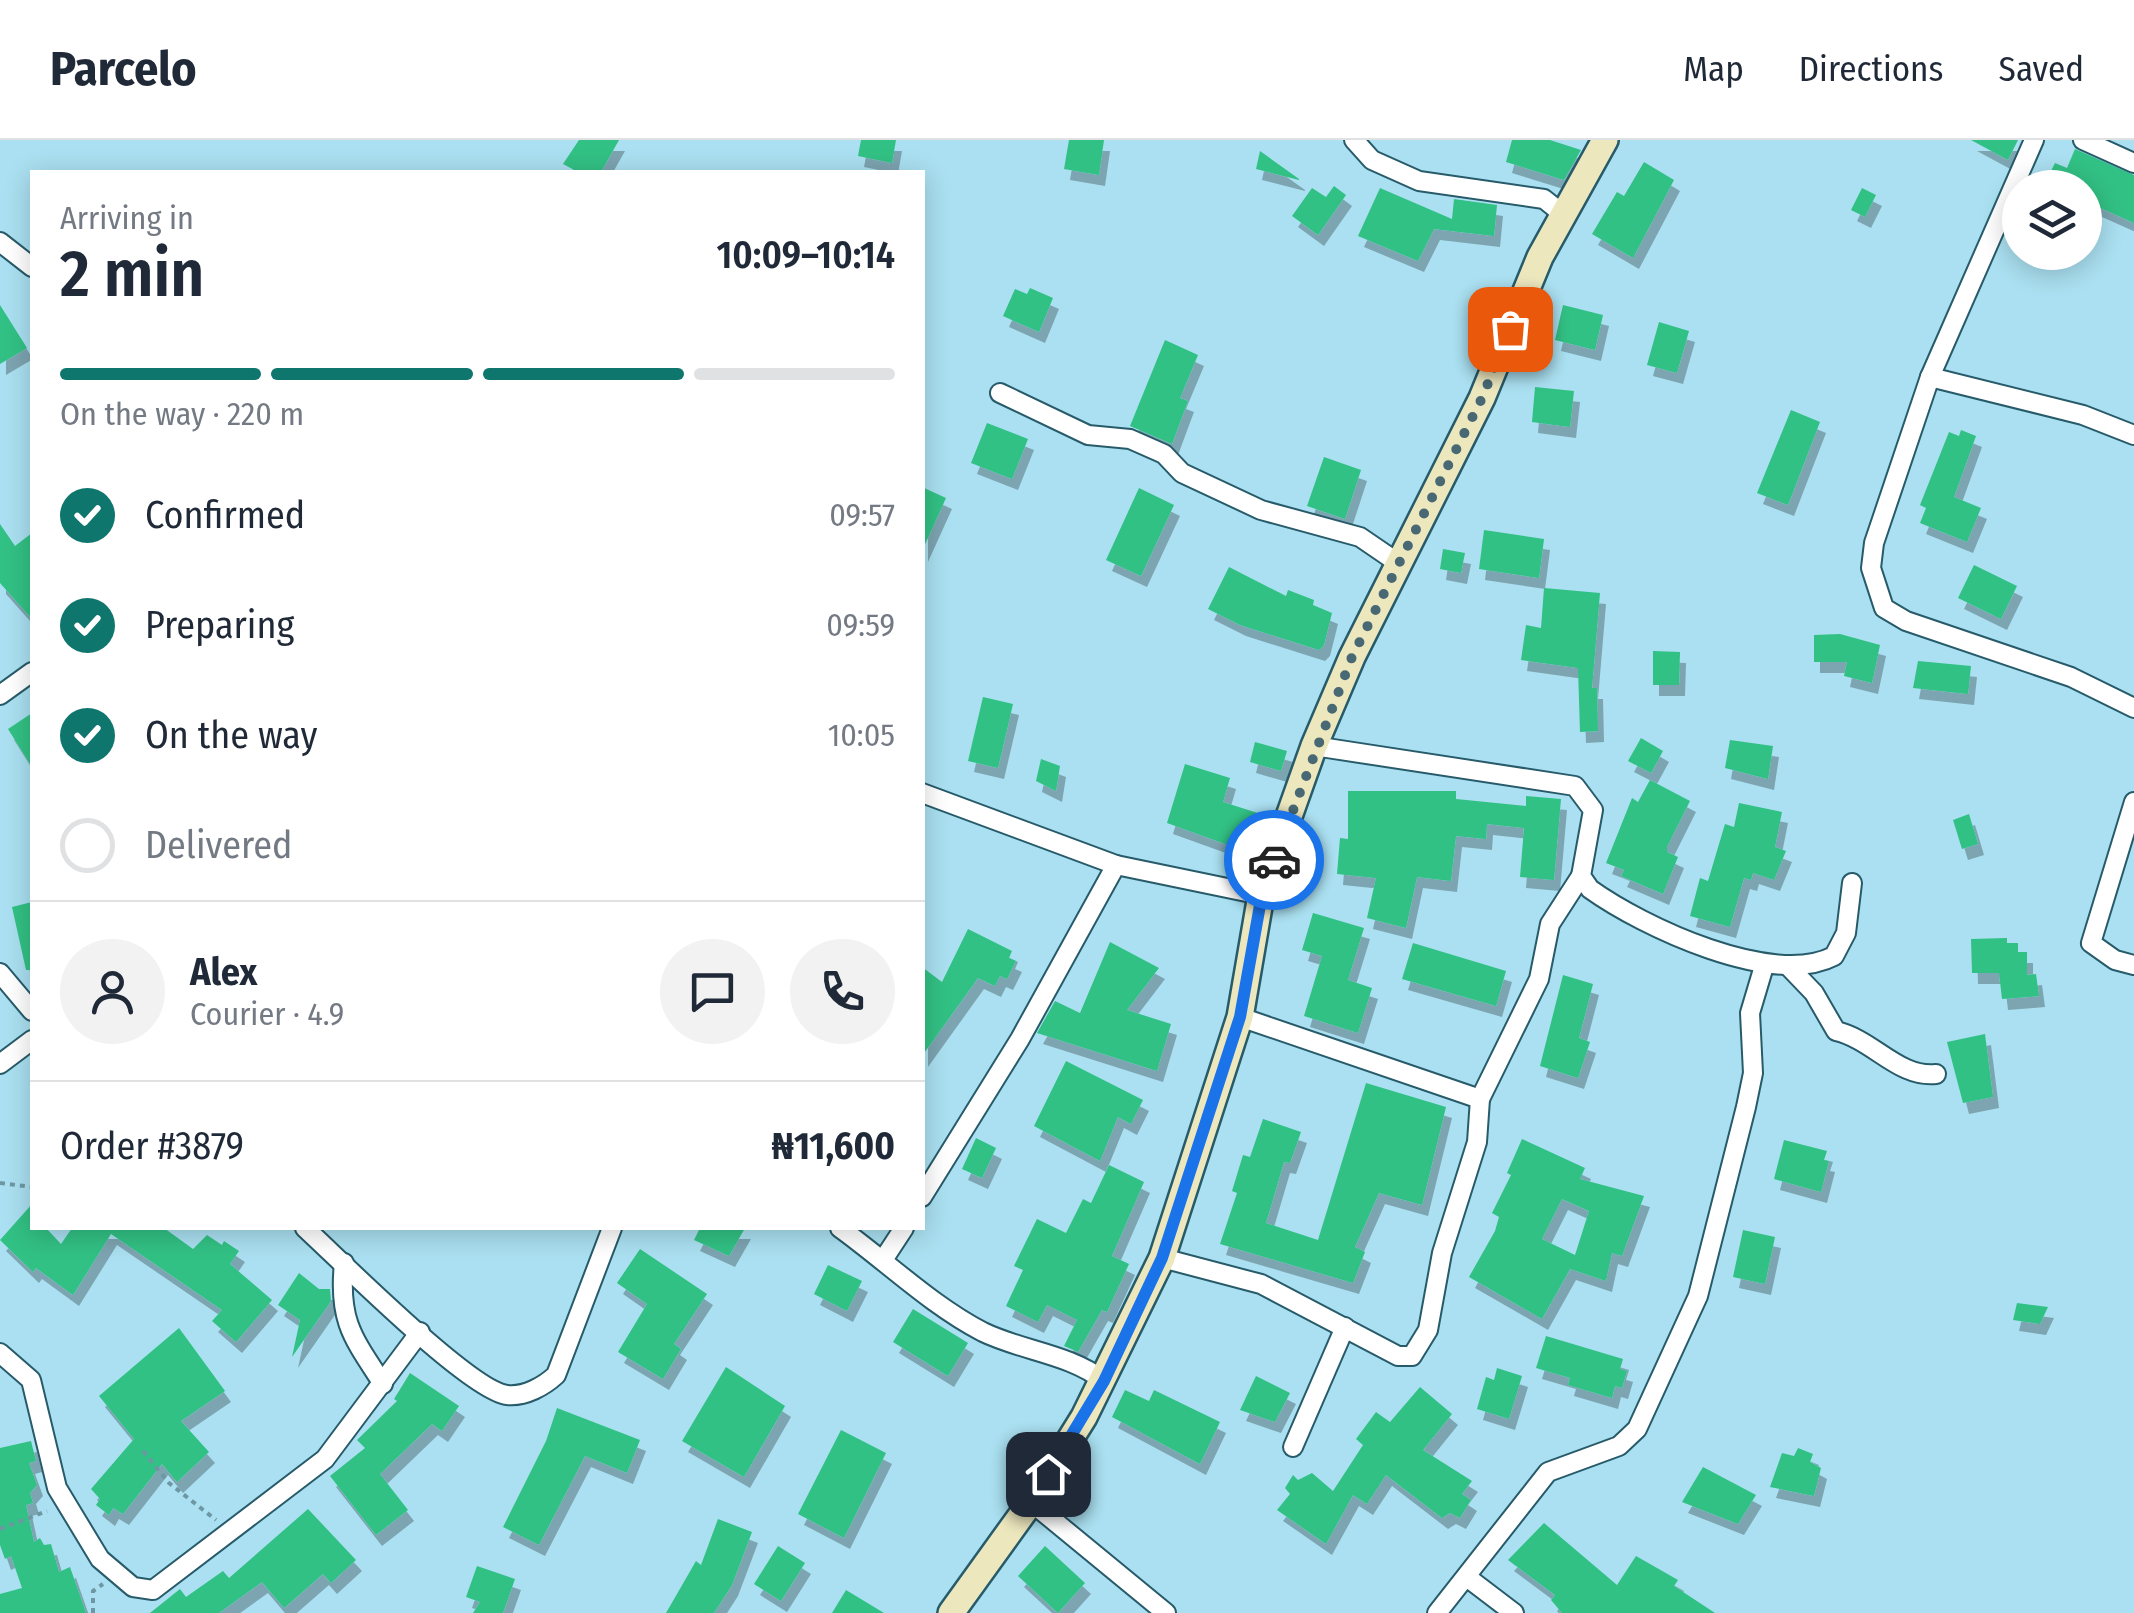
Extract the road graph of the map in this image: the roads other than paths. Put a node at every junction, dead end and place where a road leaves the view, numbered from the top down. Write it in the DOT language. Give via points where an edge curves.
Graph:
graph roads {
  1 [pos="1354,140"];
  2 [pos="1605,140"];
  3 [pos="2034,140"];
  4 [pos="2084,140"];
  5 [pos="2134,163"];
  6 [pos="1564,215"];
  7 [pos="0,242"];
  8 [pos="30,265"];
  9 [pos="1930,377"];
  10 [pos="1000,394"];
  11 [pos="2134,436"];
  12 [pos="1400,565"];
  13 [pos="30,673"];
  14 [pos="0,695"];
  15 [pos="2134,708"];
  16 [pos="1314,746"];
  17 [pos="925,796"];
  18 [pos="2134,802"];
  19 [pos="1116,865"];
  20 [pos="1581,876"];
  21 [pos="1852,883"];
  22 [pos="1262,894"];
  23 [pos="2134,965"];
  24 [pos="1764,966"];
  25 [pos="1790,968"];
  26 [pos="0,973"];
  27 [pos="30,1009"];
  28 [pos="1240,1017"];
  29 [pos="30,1042"];
  30 [pos="0,1064"];
  31 [pos="1936,1074"];
  32 [pos="1480,1098"];
  33 [pos="925,1192"];
  34 [pos="307,1230"];
  35 [pos="611,1230"];
  36 [pos="843,1230"];
  37 [pos="903,1230"];
  38 [pos="1162,1258"];
  39 [pos="884,1260"];
  40 [pos="344,1264"];
  41 [pos="1346,1327"];
  42 [pos="420,1332"];
  43 [pos="0,1353"];
  44 [pos="1104,1381"];
  45 [pos="383,1384"];
  46 [pos="1292,1447"];
  47 [pos="1031,1502"];
  48 [pos="1468,1578"];
  49 [pos="951,1613"];
  50 [pos="1166,1613"];
  51 [pos="1437,1613"];
  52 [pos="1514,1613"];
  1 -- 6 [label="street" via="1372,160 1419,182 1533,196"];
  2 -- 6 [label="street"];
  3 -- 9 [label="street"];
  4 -- 5 [label="street"];
  6 -- 12 [label="street"];
  7 -- 8 [label="street"];
  9 -- 11 [label="street" via="2083,415"];
  9 -- 15 [label="street" via="1874,543 1871,568 1884,608 2070,677"];
  10 -- 12 [label="street" via="1088,435 1130,439 1164,454 1182,472 1261,510 1360,537"];
  12 -- 16 [label="street"];
  13 -- 14 [label="street"];
  16 -- 20 [label="street" via="1575,786 1593,810"];
  16 -- 22 [label="street"];
  17 -- 19 [label="street"];
  18 -- 23 [label="street" via="2091,943"];
  19 -- 22 [label="street"];
  19 -- 33 [label="street"];
  20 -- 24 [label="street" via="1609,902"];
  20 -- 32 [label="street" via="1550,924 1539,979"];
  21 -- 25 [label="street" via="1840,948 1821,963"];
  22 -- 28 [label="street"];
  24 -- 25 [label="street"];
  24 -- 48 [label="street" via="1750,1013 1753,1073 1698,1296 1637,1429 1620,1446 1548,1472"];
  25 -- 31 [label="street" via="1836,1031 1860,1037 1907,1072"];
  26 -- 27 [label="street"];
  28 -- 32 [label="street"];
  28 -- 38 [label="street"];
  29 -- 30 [label="street"];
  32 -- 41 [label="street" via="1477,1142 1417,1351 1404,1358"];
  34 -- 40 [label="street"];
  35 -- 42 [label="street" via="556,1375 544,1386 508,1395 487,1387"];
  36 -- 39 [label="street"];
  37 -- 39 [label="street"];
  38 -- 41 [label="street" via="1261,1284"];
  38 -- 44 [label="street"];
  39 -- 44 [label="street" via="966,1322"];
  40 -- 42 [label="street"];
  40 -- 45 [label="street" via="345,1326"];
  41 -- 46 [label="street"];
  42 -- 45 [label="street"];
  43 -- 45 [label="street" via="31,1380 56,1488 66,1504 116,1576 133,1588 153,1590 325,1459"];
  44 -- 47 [label="street"];
  47 -- 49 [label="street"];
  47 -- 50 [label="street"];
  48 -- 51 [label="street"];
  48 -- 52 [label="street"];
}
